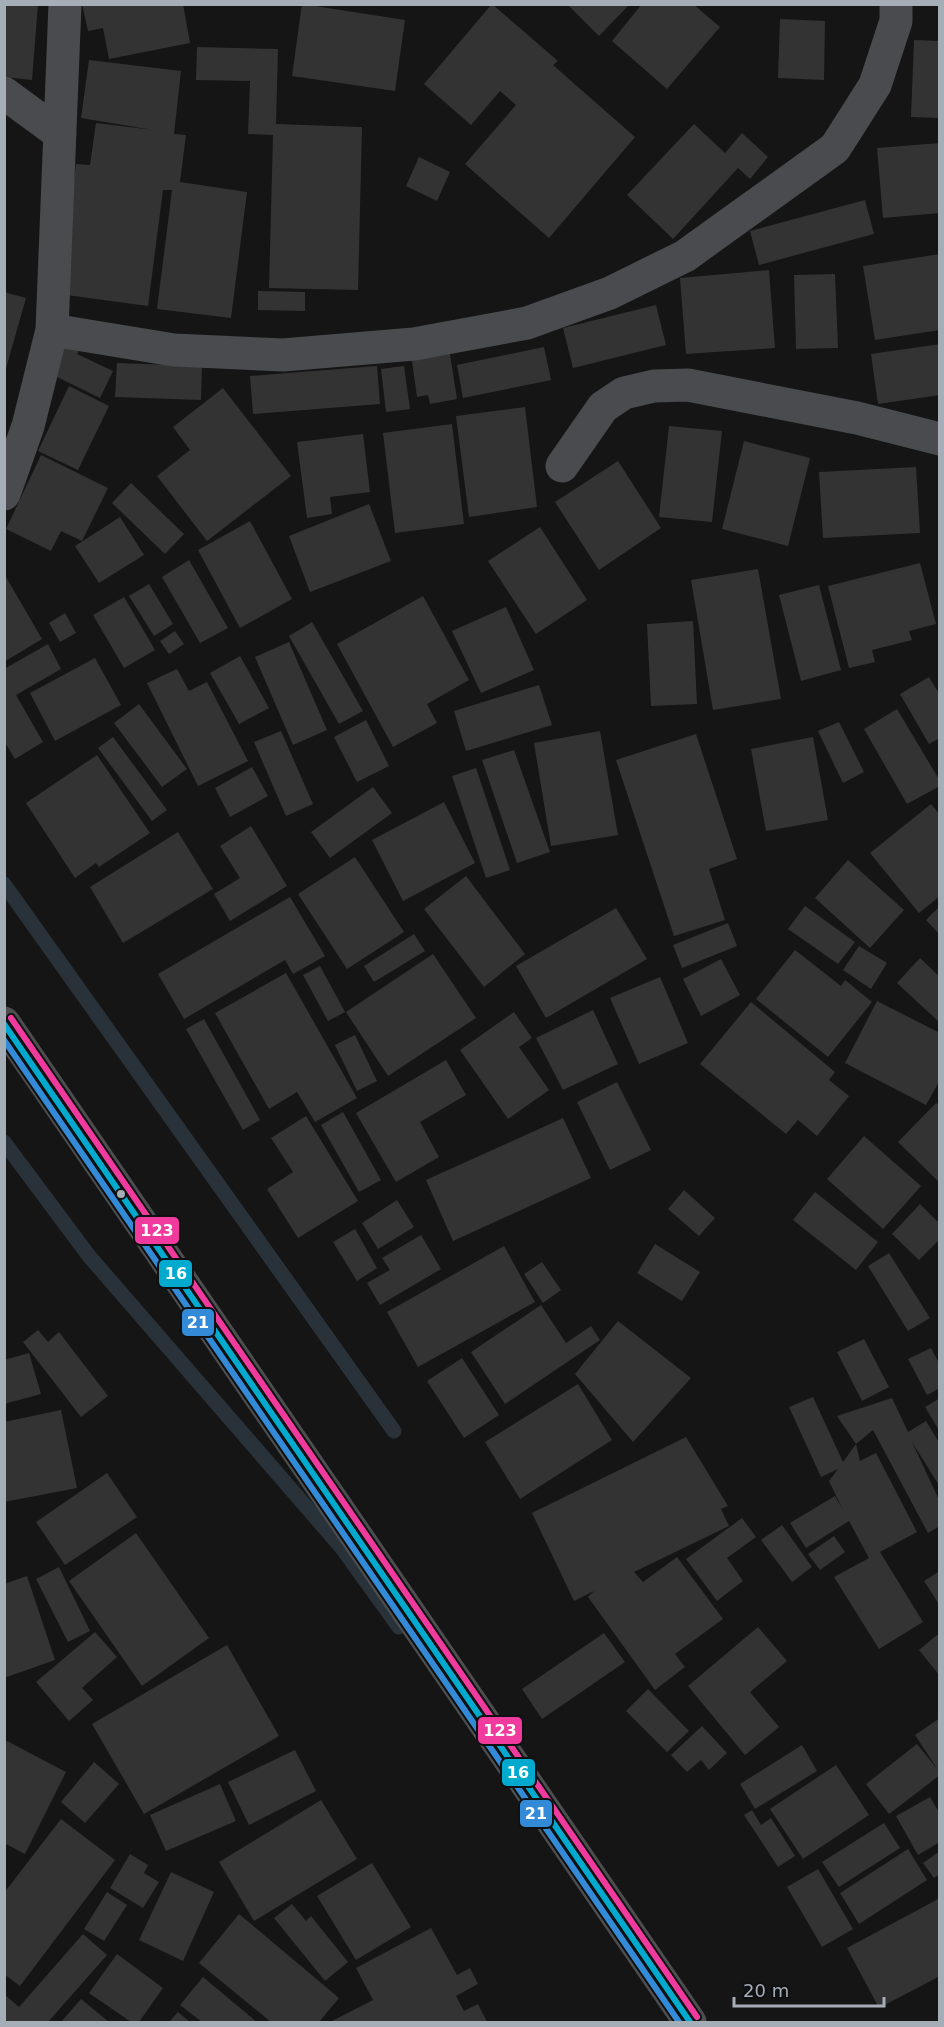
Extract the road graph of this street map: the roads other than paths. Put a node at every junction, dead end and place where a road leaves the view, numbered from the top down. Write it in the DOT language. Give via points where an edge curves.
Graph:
graph roads {
  1 [pos="65,4"];
  2 [pos="896,4"];
  3 [pos="4,93"];
  4 [pos="60,134"];
  5 [pos="52,330"];
  6 [pos="939,439"];
  7 [pos="562,466"];
  8 [pos="4,494"];
  9 [pos="4,1023"];
  10 [pos="690,2022"];
  1 -- 4 [label="street"];
  2 -- 5 [label="street" via="896,21 875,85 835,148 685,256 610,293 527,323 414,344 283,355 174,350"];
  3 -- 4 [label="street"];
  4 -- 5 [label="street"];
  5 -- 8 [label="street" via="28,426"];
  6 -- 7 [label="street" via="857,418 688,385 654,386 624,393 603,407"];
  9 -- 10 [label="main road"];
}
